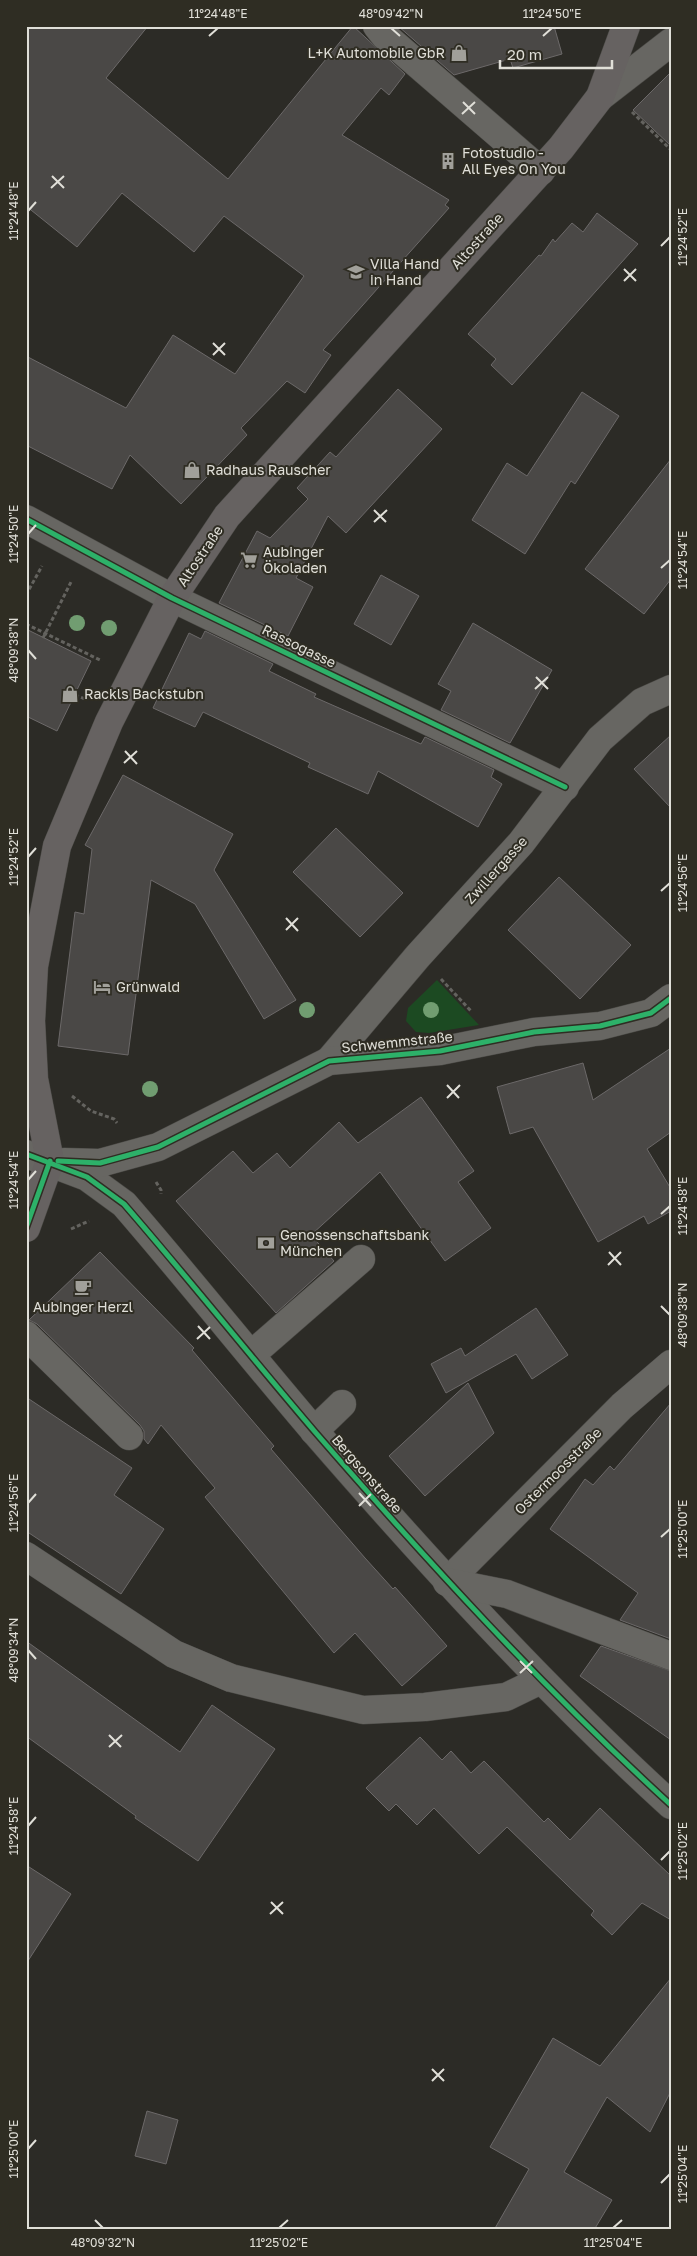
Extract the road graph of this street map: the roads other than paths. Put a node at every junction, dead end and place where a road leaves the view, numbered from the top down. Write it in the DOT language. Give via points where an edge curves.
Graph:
graph roads {
  1 [pos="377,26"];
  2 [pos="626,26"];
  3 [pos="671,42"];
  4 [pos="600,97"];
  5 [pos="540,171"];
  6 [pos="26,519"];
  7 [pos="172,598"];
  8 [pos="671,689"];
  9 [pos="565,787"];
  10 [pos="30,972"];
  11 [pos="671,998"];
  12 [pos="329,1061"];
  13 [pos="38,1158"];
  14 [pos="26,1228"];
  15 [pos="361,1259"];
  16 [pos="26,1335"];
  17 [pos="252,1354"];
  18 [pos="671,1364"];
  19 [pos="342,1404"];
  20 [pos="314,1431"];
  21 [pos="129,1436"];
  22 [pos="26,1556"];
  23 [pos="447,1582"];
  24 [pos="671,1656"];
  25 [pos="541,1680"];
  26 [pos="671,1805"];
  1 -- 5 [label="street"];
  2 -- 4 [label="main road, Altostraße"];
  3 -- 4 [label="street"];
  4 -- 5 [label="main road, Altostraße"];
  5 -- 7 [label="main road, Altostraße" via="227,516"];
  6 -- 7 [label="street, Rassogasse"];
  7 -- 9 [label="street, Rassogasse"];
  7 -- 10 [label="main road, Altostraße" via="109,722 57,846"];
  8 -- 9 [label="street, Zwillergasse" via="642,702 600,739"];
  9 -- 12 [label="street, Zwillergasse" via="521,843 418,956"];
  10 -- 13 [label="main road, Altostraße"];
  11 -- 12 [label="street, Schwemmstraße" via="651,1013 600,1026 534,1032 440,1051"];
  12 -- 13 [label="street, Schwemmstraße" via="158,1147 100,1163"];
  13 -- 14 [label="main road"];
  13 -- 17 [label="street, Bergsonstraße" via="87,1177 124,1204"];
  15 -- 17 [label="street"];
  16 -- 21 [label="street"];
  17 -- 20 [label="street, Bergsonstraße"];
  18 -- 23 [label="street, Ostermoosstraße" via="622,1406"];
  19 -- 20 [label="street"];
  20 -- 23 [label="street, Bergsonstraße"];
  22 -- 25 [label="street" via="174,1654 231,1678 362,1710 425,1708 506,1697"];
  23 -- 24 [label="street" via="507,1594"];
  23 -- 25 [label="street, Bergsonstraße"];
  25 -- 26 [label="street, Bergsonstraße"];
}
